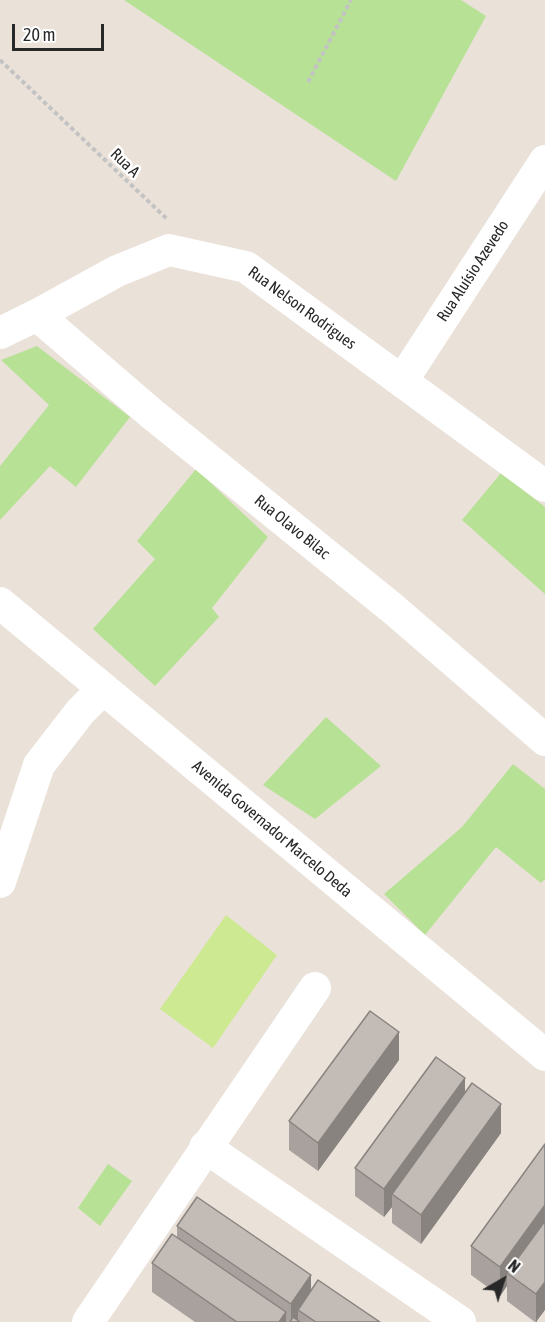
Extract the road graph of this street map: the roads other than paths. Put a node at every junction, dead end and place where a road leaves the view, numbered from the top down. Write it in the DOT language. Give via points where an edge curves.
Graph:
graph roads {
  1 [pos="545,161"];
  2 [pos="37,315"];
  3 [pos="0,333"];
  4 [pos="402,381"];
  5 [pos="545,486"];
  6 [pos="0,603"];
  7 [pos="103,689"];
  8 [pos="545,740"];
  9 [pos="0,882"];
  10 [pos="315,988"];
  11 [pos="545,1055"];
  12 [pos="205,1147"];
  13 [pos="88,1322"];
  14 [pos="460,1322"];
  1 -- 4 [label="street, Rua Aluísio Azevedo"];
  2 -- 3 [label="street, Rua Nelson Rodrigues"];
  2 -- 4 [label="street, Rua Nelson Rodrigues" via="117,271 169,250 246,267"];
  2 -- 8 [label="street, Rua Olavo Bilac" via="152,414 392,608"];
  4 -- 5 [label="street, Rua Nelson Rodrigues"];
  6 -- 7 [label="street, Avenida Governador Marcelo Deda"];
  7 -- 9 [label="street" via="39,765"];
  7 -- 11 [label="street, Avenida Governador Marcelo Deda"];
  10 -- 12 [label="street"];
  12 -- 13 [label="street"];
  12 -- 14 [label="street"];
}
